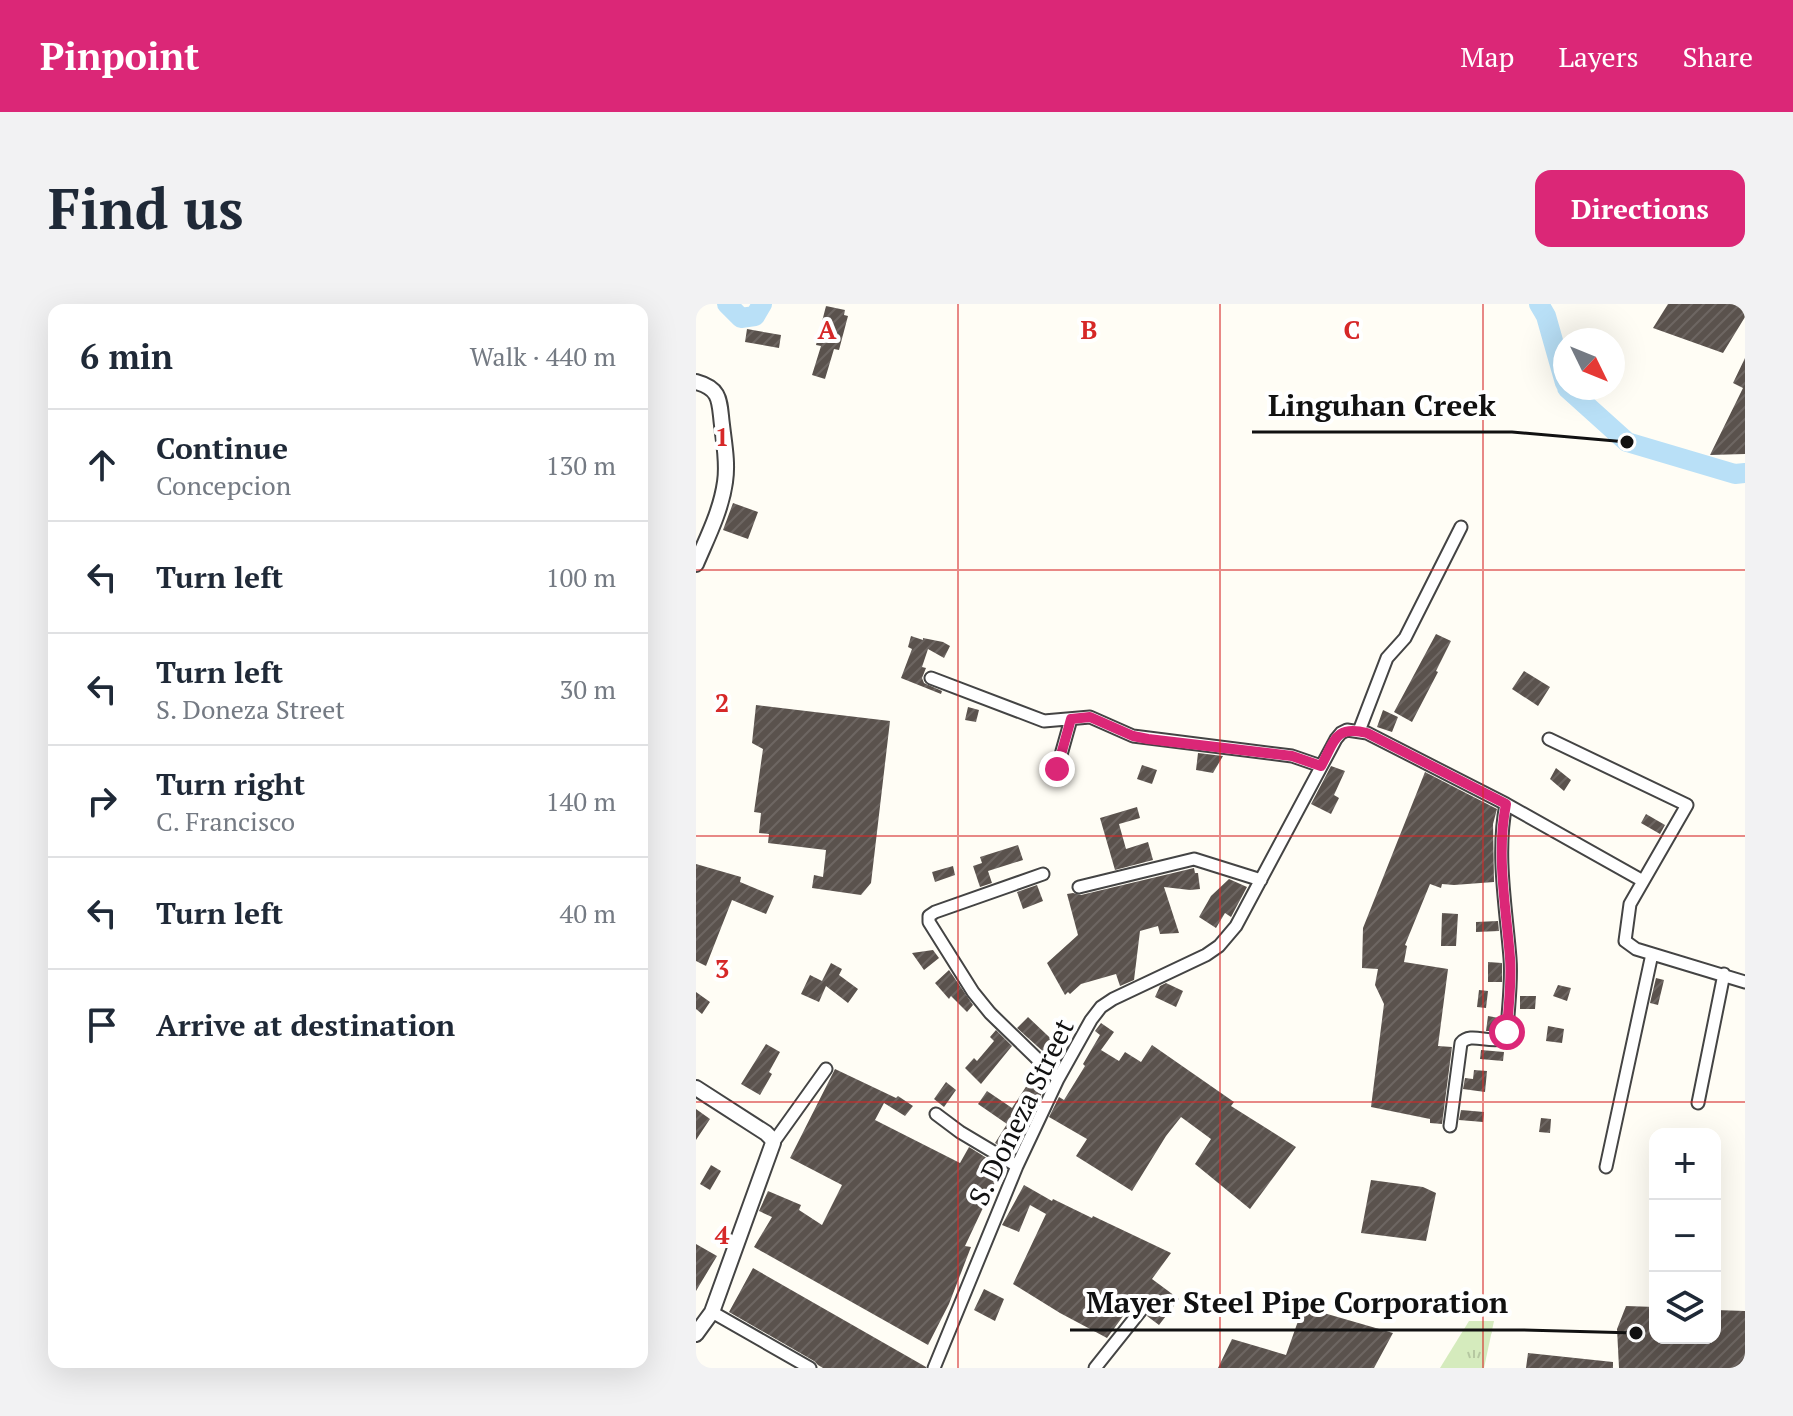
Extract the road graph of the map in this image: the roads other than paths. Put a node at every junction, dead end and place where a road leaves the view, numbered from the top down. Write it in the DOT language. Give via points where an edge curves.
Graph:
graph roads {
  1 [pos="696,382"];
  2 [pos="1461,527"];
  3 [pos="696,564"];
  4 [pos="931,678"];
  5 [pos="1071,719"];
  6 [pos="1359,731"];
  7 [pos="1549,739"];
  8 [pos="1321,766"];
  9 [pos="1057,769"];
  10 [pos="1506,804"];
  11 [pos="1043,874"];
  12 [pos="1261,880"];
  13 [pos="1643,881"];
  14 [pos="1079,887"];
  15 [pos="1652,954"];
  16 [pos="1724,974"];
  17 [pos="1745,982"];
  18 [pos="826,1069"];
  19 [pos="1058,1079"];
  20 [pos="696,1088"];
  21 [pos="1698,1103"];
  22 [pos="936,1114"];
  23 [pos="1450,1126"];
  24 [pos="773,1143"];
  25 [pos="1017,1166"];
  26 [pos="1606,1167"];
  27 [pos="1146,1304"];
  28 [pos="712,1312"];
  29 [pos="696,1334"];
  30 [pos="810,1368"];
  31 [pos="934,1368"];
  32 [pos="1095,1368"];
  1 -- 3 [label="street" via="715,392 725,453 716,517"];
  2 -- 6 [label="street" via="1405,638 1387,658"];
  4 -- 5 [label="street" via="1035,718"];
  5 -- 8 [label="street" via="1090,717 1133,736 1292,756"];
  5 -- 9 [label="street"];
  6 -- 8 [label="street, S. Doneza Street" via="1341,733"];
  6 -- 10 [label="street"];
  7 -- 13 [label="street" via="1687,805"];
  8 -- 12 [label="street, S. Doneza Street"];
  10 -- 13 [label="street"];
  10 -- 23 [label="street" via="1501,825 1511,962 1507,1032 1494,1042 1463,1039"];
  11 -- 19 [label="street" via="935,912 929,922 990,1013"];
  12 -- 14 [label="street" via="1194,859"];
  12 -- 19 [label="street, S. Doneza Street" via="1219,946 1101,1007"];
  13 -- 15 [label="street" via="1630,904 1625,941"];
  15 -- 16 [label="street"];
  15 -- 26 [label="street"];
  16 -- 17 [label="street"];
  16 -- 21 [label="street"];
  18 -- 24 [label="street"];
  19 -- 25 [label="street, S. Doneza Street"];
  20 -- 24 [label="street" via="766,1133"];
  22 -- 25 [label="street"];
  24 -- 28 [label="street"];
  25 -- 31 [label="street, S. Doneza Street"];
  27 -- 32 [label="street"];
  28 -- 29 [label="street"];
  28 -- 30 [label="street"];
}
